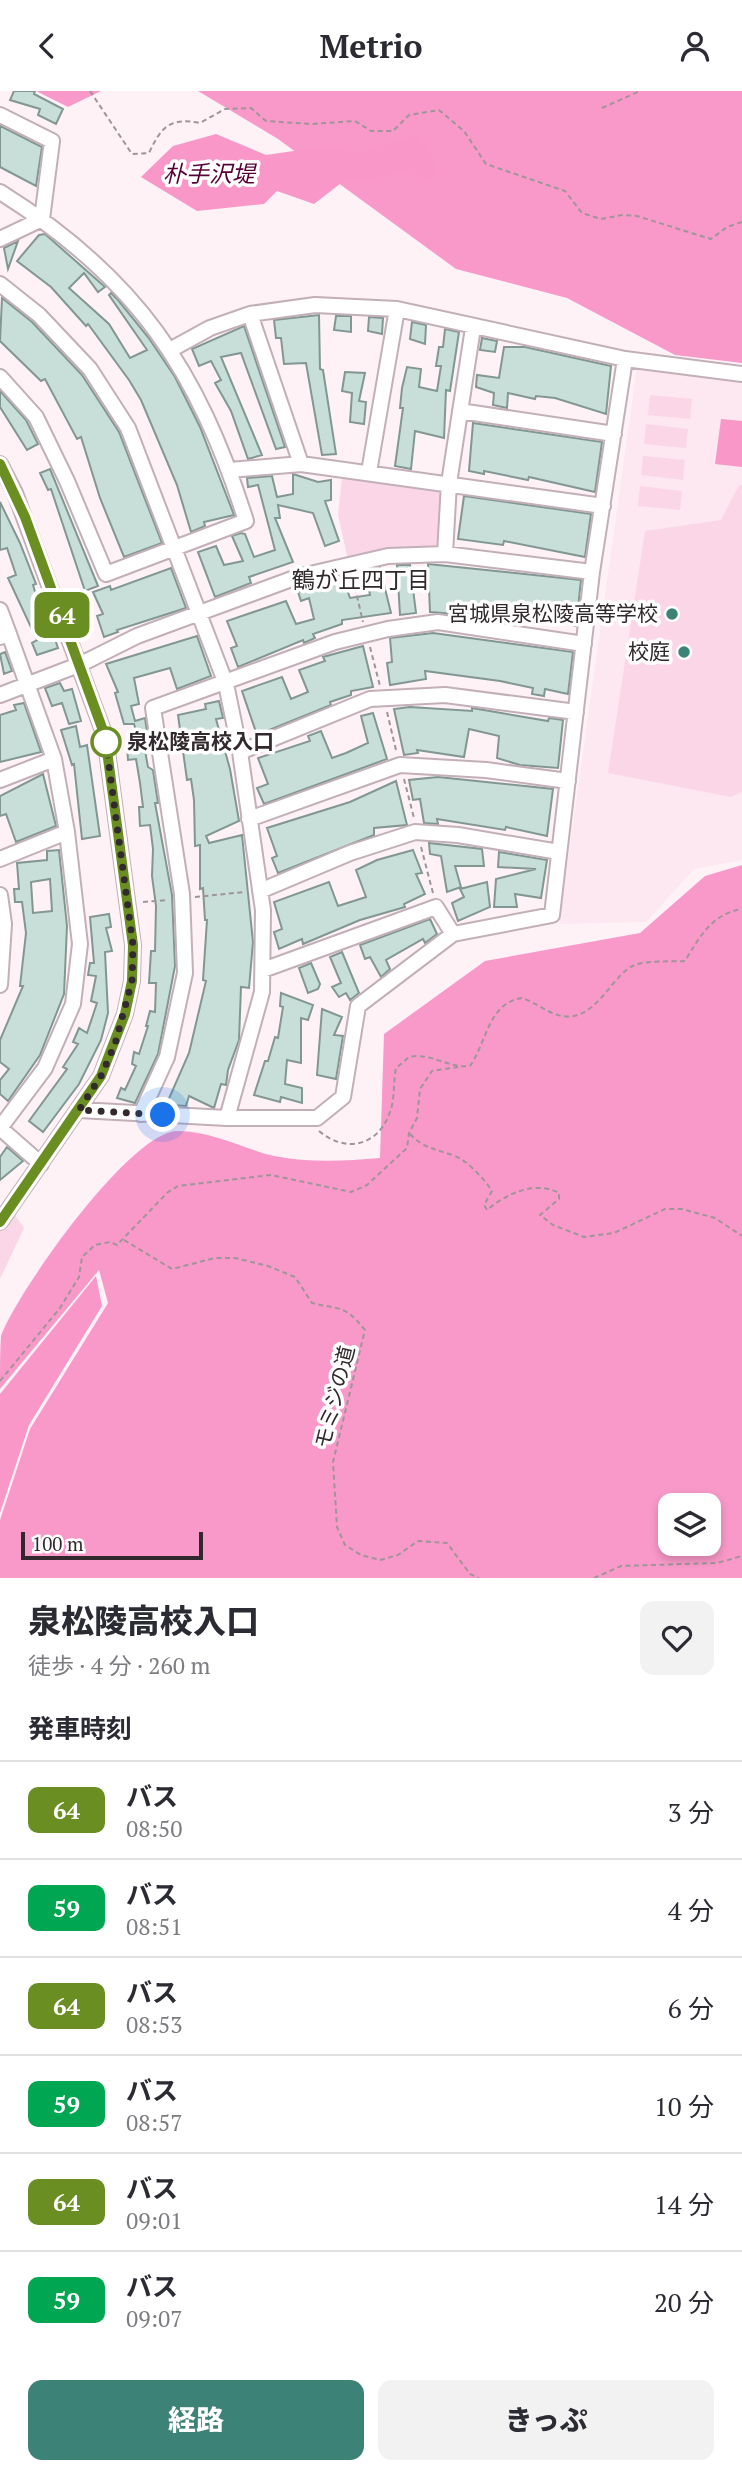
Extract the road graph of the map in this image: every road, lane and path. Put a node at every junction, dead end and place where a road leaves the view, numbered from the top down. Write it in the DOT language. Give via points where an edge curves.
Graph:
graph roads {
  1 [pos="90,91"];
  2 [pos="640,91"];
  3 [pos="602,108"];
  4 [pos="0,115"];
  5 [pos="0,192"];
  6 [pos="42,219"];
  7 [pos="742,222"];
  8 [pos="0,239"];
  9 [pos="0,284"];
  10 [pos="397,309"];
  11 [pos="250,314"];
  12 [pos="473,328"];
  13 [pos="170,350"];
  14 [pos="625,359"];
  15 [pos="742,374"];
  16 [pos="0,377"];
  17 [pos="460,411"];
  18 [pos="614,434"];
  19 [pos="0,464"];
  20 [pos="301,464"];
  21 [pos="230,470"];
  22 [pos="369,472"];
  23 [pos="449,483"];
  24 [pos="603,506"];
  25 [pos="176,547"];
  26 [pos="445,554"];
  27 [pos="349,565"];
  28 [pos="592,572"];
  29 [pos="0,610"];
  30 [pos="201,613"];
  31 [pos="366,634"];
  32 [pos="4,636"];
  33 [pos="584,644"];
  34 [pos="80,664"];
  35 [pos="28,684"];
  36 [pos="226,684"];
  37 [pos="0,695"];
  38 [pos="383,698"];
  39 [pos="576,712"];
  40 [pos="240,752"];
  41 [pos="54,759"];
  42 [pos="400,765"];
  43 [pos="0,780"];
  44 [pos="568,781"];
  45 [pos="249,820"];
  46 [pos="67,832"];
  47 [pos="418,832"];
  48 [pos="559,852"];
  49 [pos="0,859"];
  50 [pos="260,891"];
  51 [pos="0,895"];
  52 [pos="436,907"];
  53 [pos="742,909"];
  54 [pos="453,934"];
  55 [pos="262,970"];
  56 [pos="0,985"];
  57 [pos="458,1067"];
  58 [pos="79,1110"];
  59 [pos="141,1114"];
  60 [pos="227,1118"];
  61 [pos="309,1118"];
  62 [pos="0,1128"];
  63 [pos="409,1133"];
  64 [pos="41,1164"];
  65 [pos="0,1222"];
  66 [pos="742,1236"];
  67 [pos="124,1240"];
  68 [pos="0,1381"];
  69 [pos="742,1556"];
  70 [pos="480,1578"];
  71 [pos="594,1578"];
  1 -- 7 [label="path" via="132,154 149,153 159,131 182,120 200,123 225,109 251,108 266,121 355,121 371,131 393,131 409,115 439,110 464,131 486,164 565,191 582,213 601,219 638,216 711,239"];
  2 -- 3 [label="path"];
  4 -- 6 [label="street" via="52,141"];
  5 -- 6 [label="street"];
  6 -- 8 [label="street"];
  6 -- 13 [label="street" via="99,264"];
  9 -- 25 [label="street" via="39,315 90,369 128,428"];
  10 -- 11 [label="street" via="315,305"];
  10 -- 12 [label="street"];
  10 -- 22 [label="street"];
  11 -- 13 [label="street"];
  11 -- 20 [label="street"];
  12 -- 14 [label="street"];
  12 -- 17 [label="street"];
  13 -- 21 [label="street"];
  14 -- 15 [label="street"];
  14 -- 18 [label="street"];
  16 -- 25 [label="street" via="36,417 106,574"];
  17 -- 18 [label="street"];
  17 -- 23 [label="street"];
  18 -- 24 [label="street"];
  19 -- 34 [label="street"];
  20 -- 21 [label="street"];
  20 -- 22 [label="street"];
  21 -- 25 [label="street" via="246,521"];
  22 -- 23 [label="street"];
  23 -- 24 [label="street"];
  23 -- 26 [label="street"];
  24 -- 28 [label="street"];
  25 -- 30 [label="street"];
  26 -- 27 [label="street" via="388,556"];
  26 -- 28 [label="street"];
  27 -- 30 [label="street" via="297,577"];
  27 -- 31 [label="path"];
  28 -- 33 [label="street"];
  29 -- 32 [label="street"];
  30 -- 34 [label="street" via="137,636"];
  30 -- 36 [label="street"];
  31 -- 33 [label="street" via="438,622"];
  31 -- 36 [label="street"];
  31 -- 38 [label="path"];
  32 -- 35 [label="street"];
  33 -- 39 [label="street"];
  34 -- 35 [label="street"];
  34 -- 58 [label="street" via="105,736 133,945 125,1014 101,1076"];
  35 -- 37 [label="street"];
  35 -- 41 [label="street"];
  36 -- 40 [label="street"];
  36 -- 59 [label="street" via="153,708 182,894 185,973 167,1057"];
  38 -- 39 [label="street" via="445,695"];
  38 -- 40 [label="street" via="370,699"];
  38 -- 42 [label="path"];
  39 -- 44 [label="street"];
  40 -- 45 [label="street"];
  41 -- 43 [label="street"];
  41 -- 46 [label="street"];
  42 -- 44 [label="street"];
  42 -- 45 [label="street"];
  42 -- 47 [label="path"];
  44 -- 48 [label="street"];
  45 -- 50 [label="street"];
  46 -- 49 [label="street"];
  46 -- 62 [label="street" via="80,944 73,1004 45,1068"];
  47 -- 48 [label="street"];
  47 -- 50 [label="street" via="350,853"];
  47 -- 52 [label="path"];
  48 -- 54 [label="street" via="552,915"];
  50 -- 55 [label="street"];
  51 -- 56 [label="street" via="4,924"];
  52 -- 54 [label="street"];
  52 -- 55 [label="street"];
  53 -- 57 [label="path" via="726,911 705,927 685,961 636,964 594,1005 579,1013 562,1016 522,998 502,1005 470,1066"];
  54 -- 61 [label="street" via="358,1006 343,1097 317,1118"];
  55 -- 60 [label="street" via="262,992"];
  57 -- 61 [label="path" via="436,1058 409,1058 396,1068 386,1121 370,1138 354,1144 333,1143"];
  57 -- 63 [label="path" via="432,1071 420,1089 417,1118"];
  58 -- 59 [label="street"];
  58 -- 64 [label="street"];
  59 -- 60 [label="street"];
  60 -- 61 [label="street"];
  62 -- 64 [label="street"];
  63 -- 66 [label="path" via="431,1150 458,1156 486,1182 492,1191 484,1205 488,1210 517,1190 548,1189 559,1193 559,1199 540,1215 584,1237 614,1233 665,1209 715,1218"];
  63 -- 67 [label="path" via="407,1147 399,1157 368,1185 351,1192 271,1175 178,1186"];
  64 -- 65 [label="street"];
  67 -- 68 [label="path" via="117,1245 95,1245 82,1257 79,1276 60,1308"];
  67 -- 70 [label="path, モミジの道" via="172,1269 215,1258 268,1266 295,1277 312,1303 341,1307 355,1317 365,1330 333,1462 337,1527 345,1545 380,1560 418,1541 442,1541 470,1574"];
  69 -- 71 [label="path" via="717,1563 621,1566"];
}
